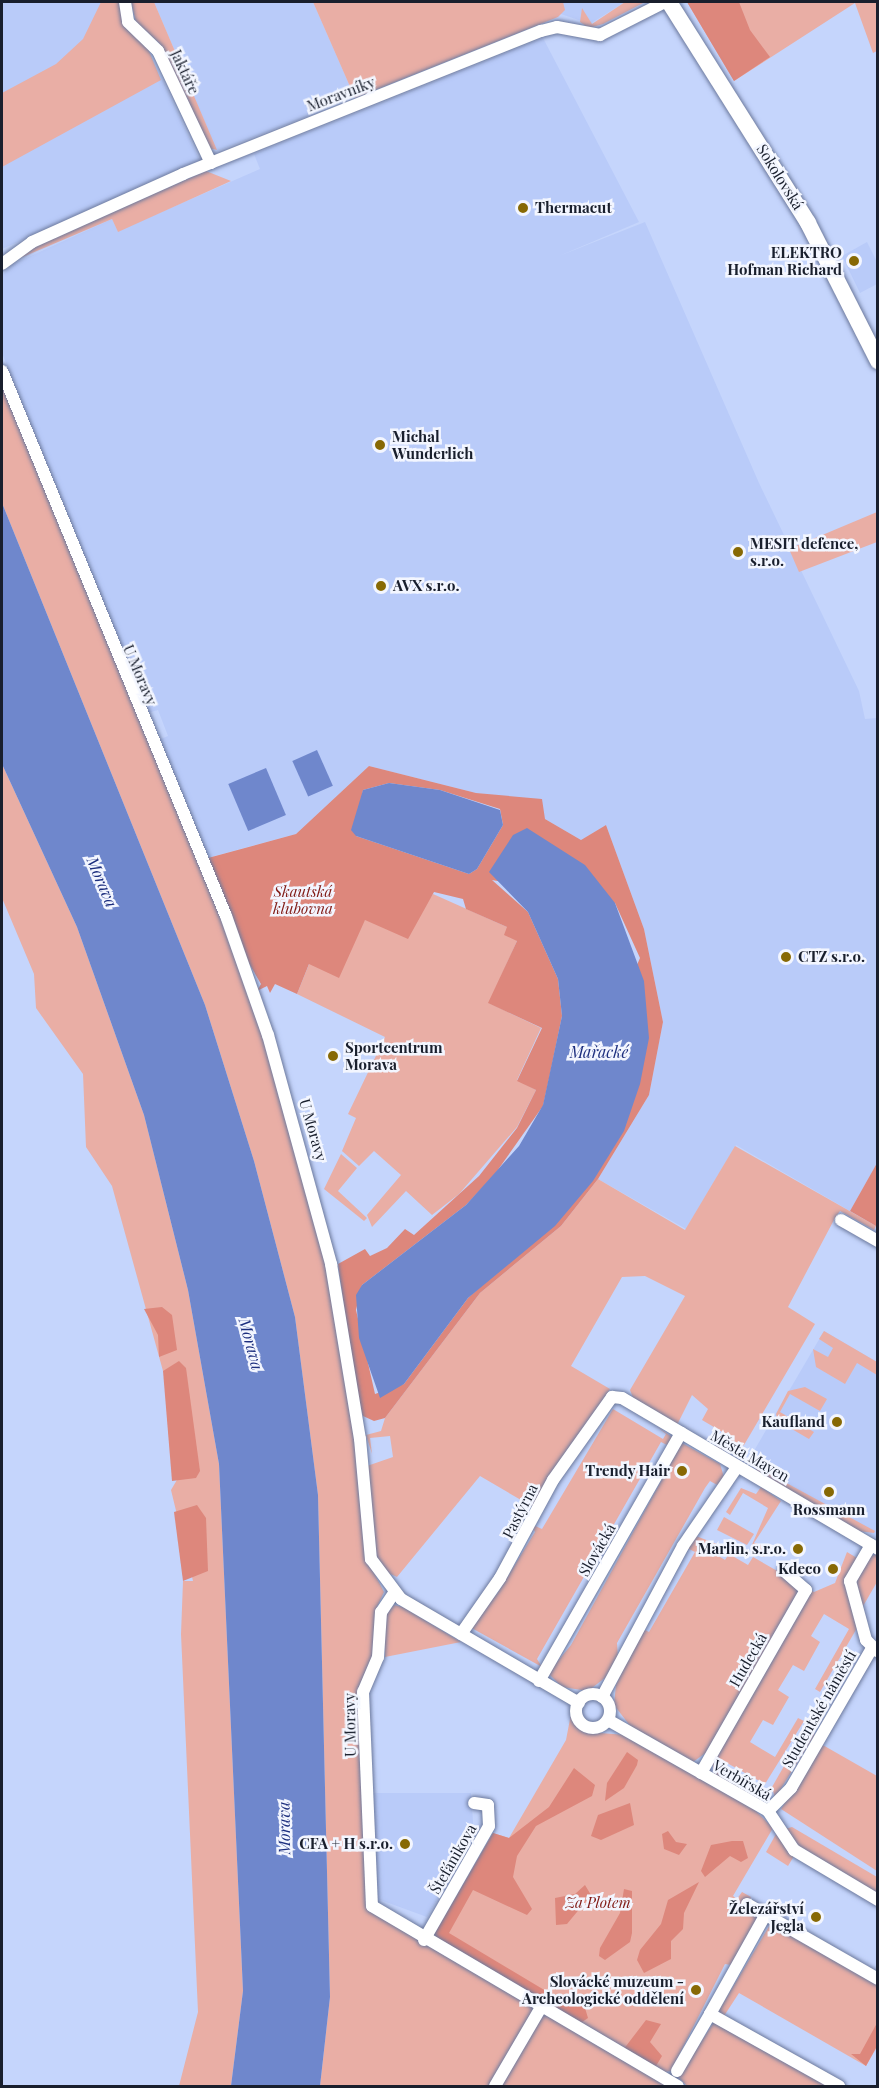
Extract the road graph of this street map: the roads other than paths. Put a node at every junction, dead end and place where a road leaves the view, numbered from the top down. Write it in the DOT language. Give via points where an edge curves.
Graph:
graph roads {
  1 [pos="125,2"];
  2 [pos="667,2"];
  3 [pos="211,163"];
  4 [pos="2,264"];
  5 [pos="877,360"];
  6 [pos="2,371"];
  7 [pos="841,1220"];
  8 [pos="878,1240"];
  9 [pos="606,1401"];
  10 [pos="681,1433"];
  11 [pos="737,1467"];
  12 [pos="874,1547"];
  13 [pos="784,1571"];
  14 [pos="394,1593"];
  15 [pos="460,1634"];
  16 [pos="875,1650"];
  17 [pos="539,1681"];
  18 [pos="602,1697"];
  19 [pos="579,1703"];
  20 [pos="608,1720"];
  21 [pos="700,1773"];
  22 [pos="474,1803"];
  23 [pos="768,1811"];
  24 [pos="878,1900"];
  25 [pos="747,1904"];
  26 [pos="766,1914"];
  27 [pos="424,1940"];
  28 [pos="878,1978"];
  29 [pos="540,2009"];
  30 [pos="710,2014"];
  31 [pos="677,2071"];
  32 [pos="495,2086"];
  33 [pos="678,2086"];
  34 [pos="839,2086"];
  1 -- 3 [label="street, Jaktáře" via="128,22 158,51"];
  2 -- 3 [label="street, Moravníky" via="600,34 557,27 542,30"];
  2 -- 5 [label="main road, Sokolovská" via="808,223"];
  3 -- 4 [label="street, Moravníky" via="32,242"];
  6 -- 14 [label="street, U Moravy" via="226,916 268,1035 331,1264 360,1439 369,1549"];
  7 -- 8 [label="street"];
  9 -- 10 [label="street, Města Mayen" via="622,1398"];
  9 -- 15 [label="street, Pastýrna"];
  10 -- 11 [label="street, Města Mayen"];
  10 -- 17 [label="street, Slovácká"];
  11 -- 12 [label="street, Města Mayen"];
  11 -- 18 [label="street" via="683,1546"];
  12 -- 16 [label="street, Studentské náměstí" via="850,1581"];
  13 -- 21 [label="street, Hudecká" via="806,1590"];
  14 -- 15 [label="street"];
  14 -- 27 [label="street, U Moravy" via="381,1612 378,1657 363,1692 375,1909"];
  15 -- 17 [label="street"];
  16 -- 23 [label="street, Studentské náměstí" via="791,1788"];
  17 -- 19 [label="street"];
  18 -- 19 [label="street" via="591,1695"];
  18 -- 20 [label="street" via="609,1707"];
  19 -- 20 [label="street" via="577,1716 585,1726 598,1727"];
  20 -- 21 [label="street, Verbířská"];
  21 -- 23 [label="street, Verbířská"];
  22 -- 27 [label="street, Štefánikova" via="488,1806 489,1826"];
  23 -- 24 [label="street, Verbířská" via="794,1851"];
  25 -- 26 [label="street"];
  26 -- 28 [label="street"];
  26 -- 30 [label="street"];
  27 -- 29 [label="street"];
  29 -- 32 [label="street"];
  29 -- 33 [label="street"];
  30 -- 31 [label="street"];
  30 -- 34 [label="street"];
}
